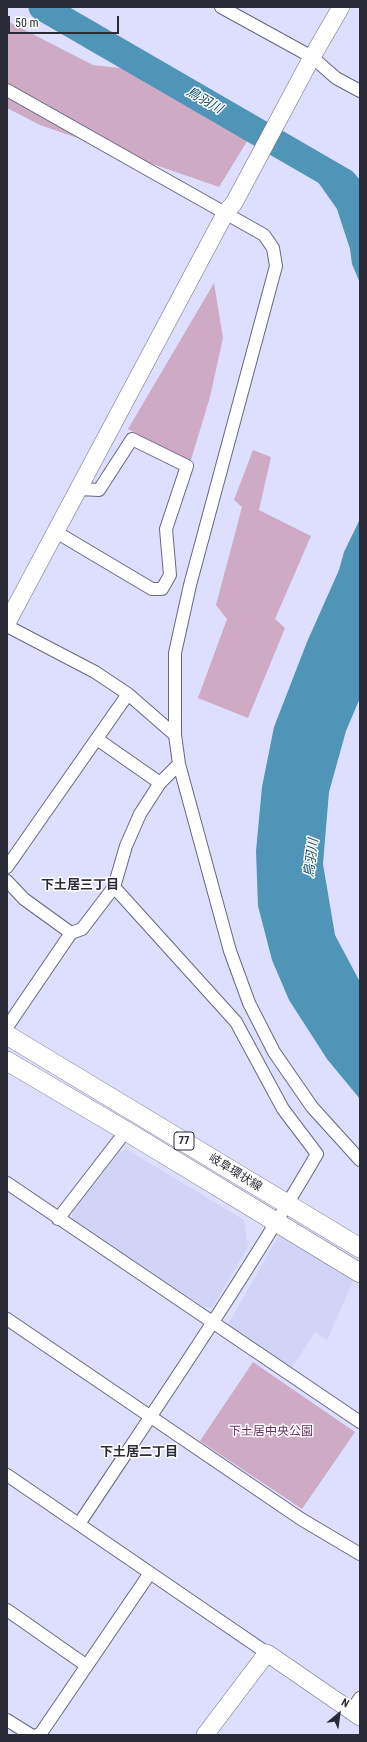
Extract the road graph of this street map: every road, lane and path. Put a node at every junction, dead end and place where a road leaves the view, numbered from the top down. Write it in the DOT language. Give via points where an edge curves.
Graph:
graph roads {
  1 [pos="221,7"];
  2 [pos="342,7"];
  3 [pos="309,63"];
  4 [pos="7,90"];
  5 [pos="360,91"];
  6 [pos="230,208"];
  7 [pos="79,489"];
  8 [pos="56,532"];
  9 [pos="7,625"];
  10 [pos="128,694"];
  11 [pos="176,735"];
  12 [pos="97,739"];
  13 [pos="179,764"];
  14 [pos="160,783"];
  15 [pos="7,868"];
  16 [pos="7,881"];
  17 [pos="114,887"];
  18 [pos="71,933"];
  19 [pos="7,1027"];
  20 [pos="7,1035"];
  21 [pos="7,1061"];
  22 [pos="126,1131"];
  23 [pos="360,1160"];
  24 [pos="7,1183"];
  25 [pos="288,1205"];
  26 [pos="58,1219"];
  27 [pos="276,1224"];
  28 [pos="360,1248"];
  29 [pos="360,1273"];
  30 [pos="7,1319"];
  31 [pos="213,1323"];
  32 [pos="151,1416"];
  33 [pos="360,1422"];
  34 [pos="7,1475"];
  35 [pos="79,1524"];
  36 [pos="360,1554"];
  37 [pos="150,1573"];
  38 [pos="7,1610"];
  39 [pos="267,1653"];
  40 [pos="87,1666"];
  41 [pos="357,1709"];
  42 [pos="7,1720"];
  43 [pos="32,1735"];
  44 [pos="37,1735"];
  45 [pos="205,1735"];
  1 -- 3 [label="street"];
  2 -- 3 [label="street"];
  3 -- 5 [label="street"];
  3 -- 6 [label="street"];
  4 -- 6 [label="street"];
  6 -- 7 [label="street"];
  6 -- 11 [label="street" via="264,235 273,248 276,266 190,585 175,653"];
  7 -- 8 [label="street"];
  7 -- 8 [label="street" via="99,490 132,439 186,466 166,529 170,575 162,589 152,588"];
  8 -- 9 [label="street"];
  9 -- 10 [label="street" via="95,672"];
  10 -- 11 [label="street"];
  10 -- 12 [label="street"];
  11 -- 13 [label="street"];
  12 -- 14 [label="street"];
  12 -- 15 [label="street"];
  13 -- 14 [label="street"];
  13 -- 23 [label="street" via="230,951 249,1003 274,1052 308,1101"];
  14 -- 17 [label="street" via="140,814 126,846"];
  16 -- 18 [label="street" via="24,899"];
  17 -- 18 [label="street" via="82,929"];
  17 -- 25 [label="street" via="236,1022 283,1109 317,1154"];
  18 -- 19 [label="street"];
  20 -- 25 [label="main road, 岐阜環状線 / 77"];
  21 -- 22 [label="main road, 岐阜環状線 / 77"];
  22 -- 26 [label="street"];
  22 -- 27 [label="main road, 岐阜環状線 / 77"];
  24 -- 26 [label="street"];
  25 -- 27 [label="street"];
  25 -- 28 [label="main road, 岐阜環状線 / 77"];
  26 -- 31 [label="street"];
  27 -- 29 [label="main road, 岐阜環状線 / 77"];
  27 -- 31 [label="street"];
  30 -- 32 [label="street"];
  31 -- 32 [label="street"];
  31 -- 33 [label="street"];
  32 -- 35 [label="street"];
  32 -- 36 [label="street" via="301,1519"];
  34 -- 35 [label="street"];
  35 -- 37 [label="street"];
  37 -- 39 [label="street"];
  37 -- 40 [label="street"];
  38 -- 40 [label="street"];
  39 -- 41 [label="street"];
  39 -- 45 [label="street"];
  40 -- 44 [label="street" via="41,1733"];
  42 -- 43 [label="street"];
}
